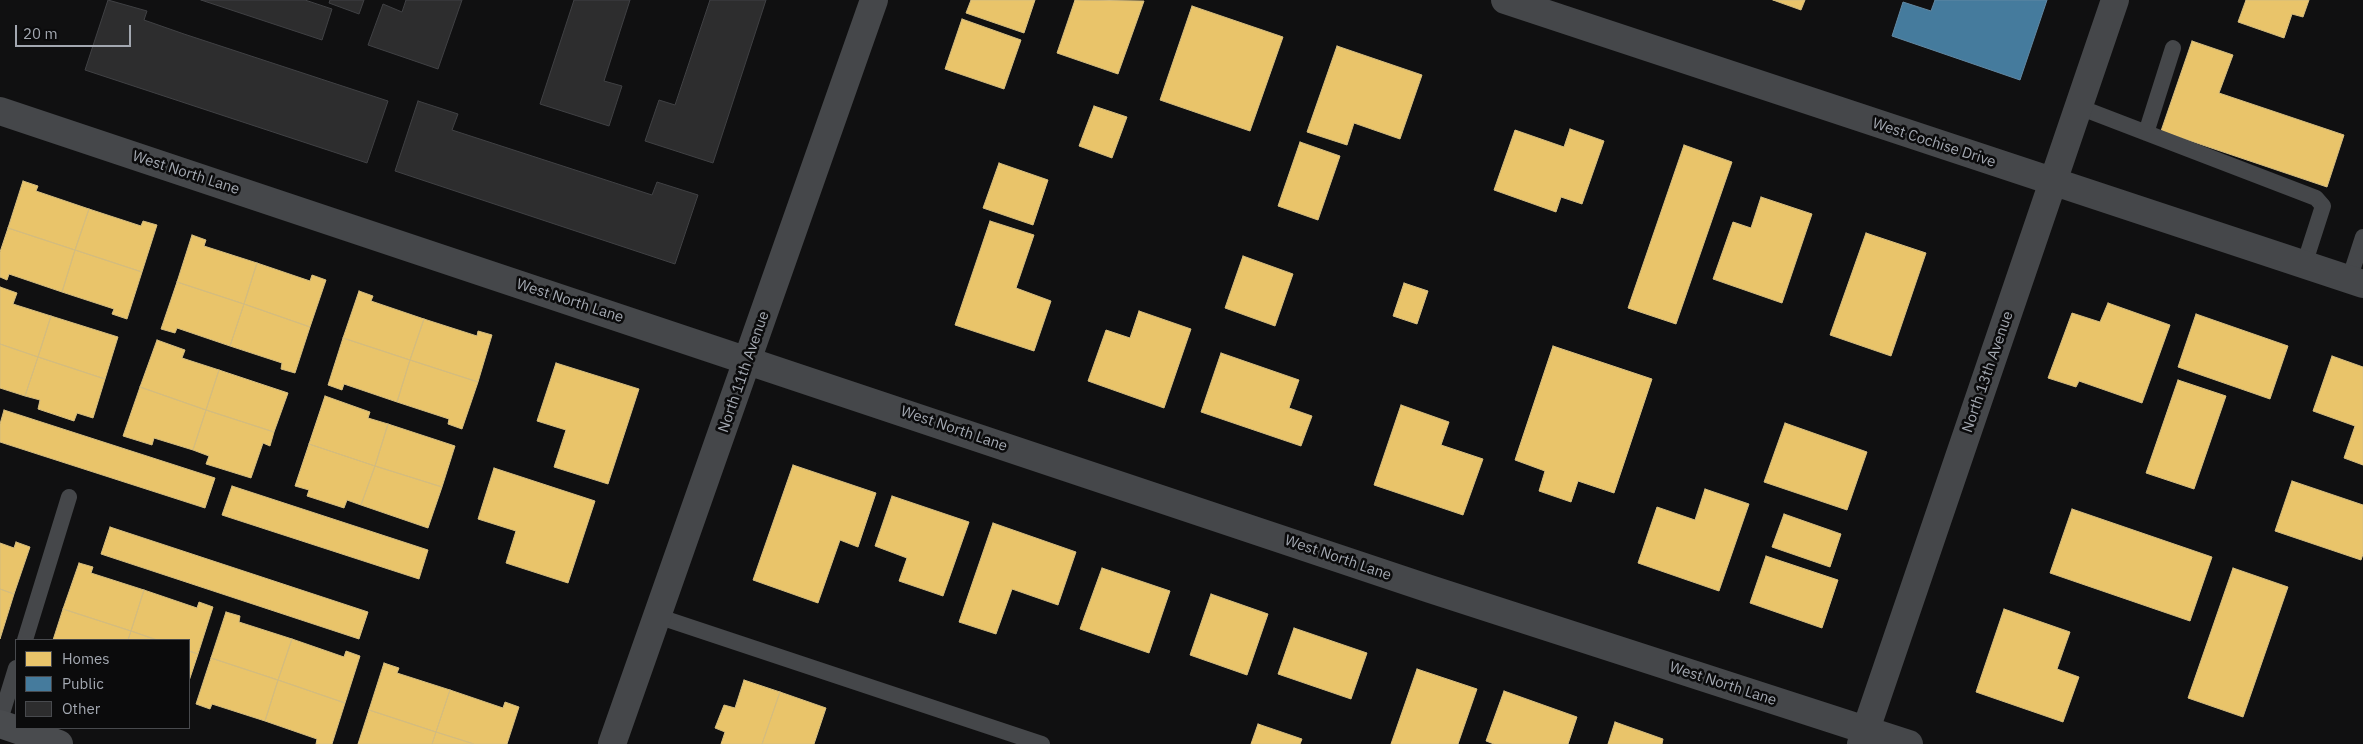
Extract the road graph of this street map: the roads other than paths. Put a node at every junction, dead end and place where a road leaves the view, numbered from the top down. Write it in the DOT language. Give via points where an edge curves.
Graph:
graph roads {
  1 [pos="874,0"];
  2 [pos="1505,0"];
  3 [pos="2115,0"];
  4 [pos="2173,48"];
  5 [pos="2079,107"];
  6 [pos="0,111"];
  7 [pos="2146,133"];
  8 [pos="2053,182"];
  9 [pos="2363,237"];
  10 [pos="2304,265"];
  11 [pos="2356,282"];
  12 [pos="748,360"];
  13 [pos="69,497"];
  14 [pos="657,616"];
  15 [pos="25,639"];
  16 [pos="15,671"];
  17 [pos="0,720"];
  18 [pos="0,724"];
  19 [pos="1864,737"];
  20 [pos="59,744"];
  21 [pos="612,744"];
  22 [pos="1042,744"];
  23 [pos="1909,744"];
  1 -- 12 [label="street, North 11th Avenue"];
  2 -- 8 [label="street, West Cochise Drive"];
  3 -- 5 [label="street, North 13th Avenue"];
  4 -- 7 [label="lane"];
  5 -- 7 [label="lane"];
  5 -- 8 [label="street, North 13th Avenue"];
  6 -- 12 [label="street, West North Lane"];
  7 -- 10 [label="lane" via="2316,198 2324,206"];
  8 -- 10 [label="street, West Cochise Drive"];
  8 -- 19 [label="street, North 13th Avenue"];
  9 -- 11 [label="lane"];
  10 -- 11 [label="street, West Cochise Drive"];
  12 -- 14 [label="street, North 11th Avenue"];
  12 -- 19 [label="street, West North Lane"];
  13 -- 15 [label="lane"];
  14 -- 21 [label="street, North 11th Avenue"];
  14 -- 22 [label="lane"];
  16 -- 17 [label="lane"];
  18 -- 20 [label="main road"];
  19 -- 23 [label="street, West North Lane"];
}
